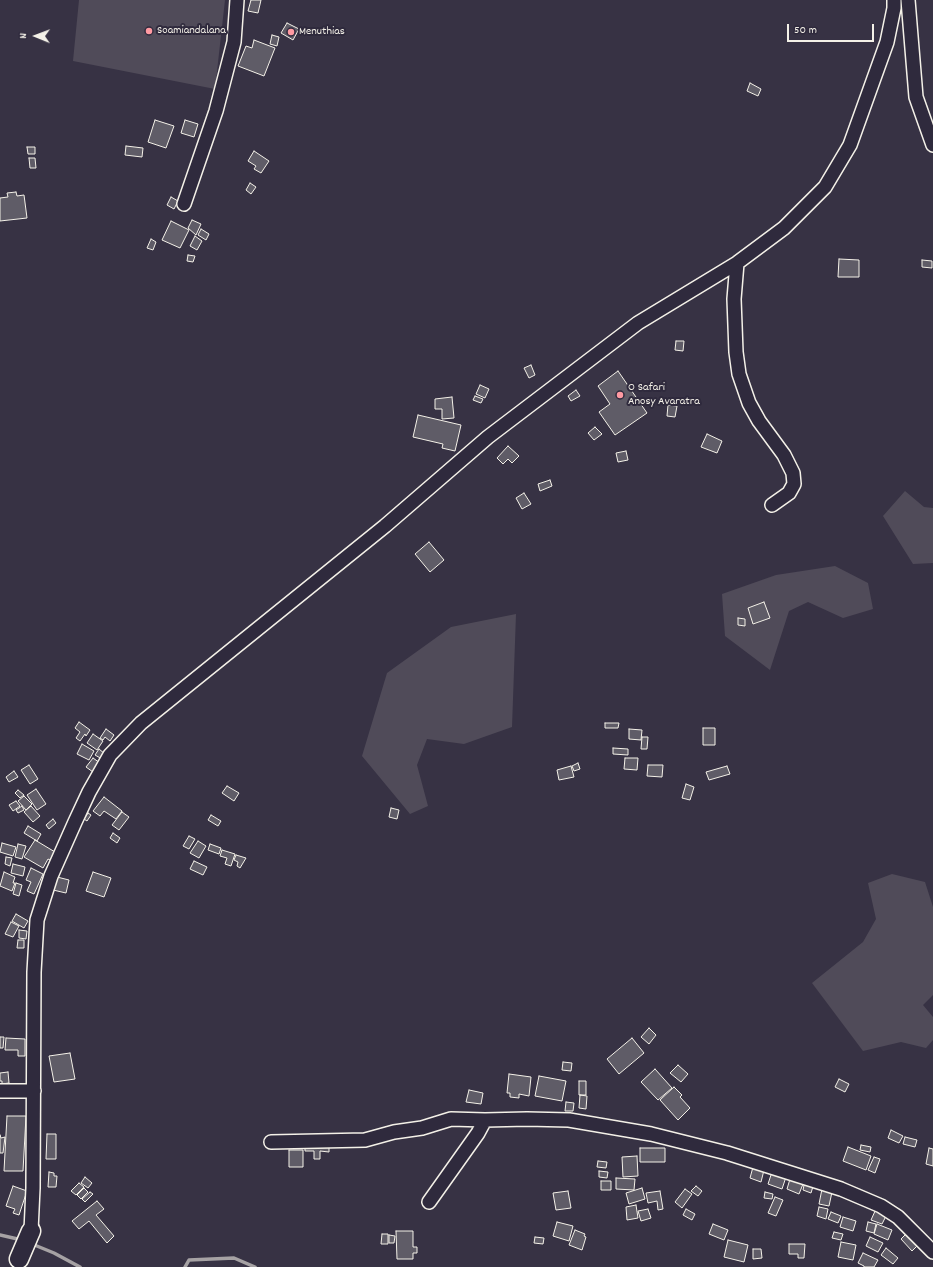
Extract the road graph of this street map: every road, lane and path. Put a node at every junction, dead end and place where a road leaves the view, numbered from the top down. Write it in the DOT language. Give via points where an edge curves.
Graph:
graph roads {
  1 [pos="237,0"];
  2 [pos="894,0"];
  3 [pos="908,0"];
  4 [pos="933,145"];
  5 [pos="184,204"];
  6 [pos="737,263"];
  7 [pos="772,505"];
  8 [pos="0,1091"];
  9 [pos="34,1091"];
  10 [pos="485,1120"];
  11 [pos="271,1142"];
  12 [pos="429,1202"];
  13 [pos="31,1231"];
  14 [pos="933,1252"];
  15 [pos="16,1263"];
  1 -- 5 [label="street" via="234,42 216,111"];
  2 -- 6 [label="street" via="887,42 850,145 825,187 784,228"];
  3 -- 4 [label="street" via="916,97"];
  6 -- 7 [label="street" via="734,299 739,374 749,403 793,473 794,484 789,493"];
  6 -- 9 [label="street" via="638,322 488,437 379,531 141,723 110,755 75,822 37,920 34,972"];
  8 -- 9 [label="street"];
  9 -- 13 [label="street"];
  10 -- 11 [label="street" via="451,1119 365,1140"];
  10 -- 12 [label="street"];
  10 -- 14 [label="street" via="569,1120 651,1134 727,1153 841,1189 881,1206 898,1217"];
  13 -- 15 [label="street"];
}
